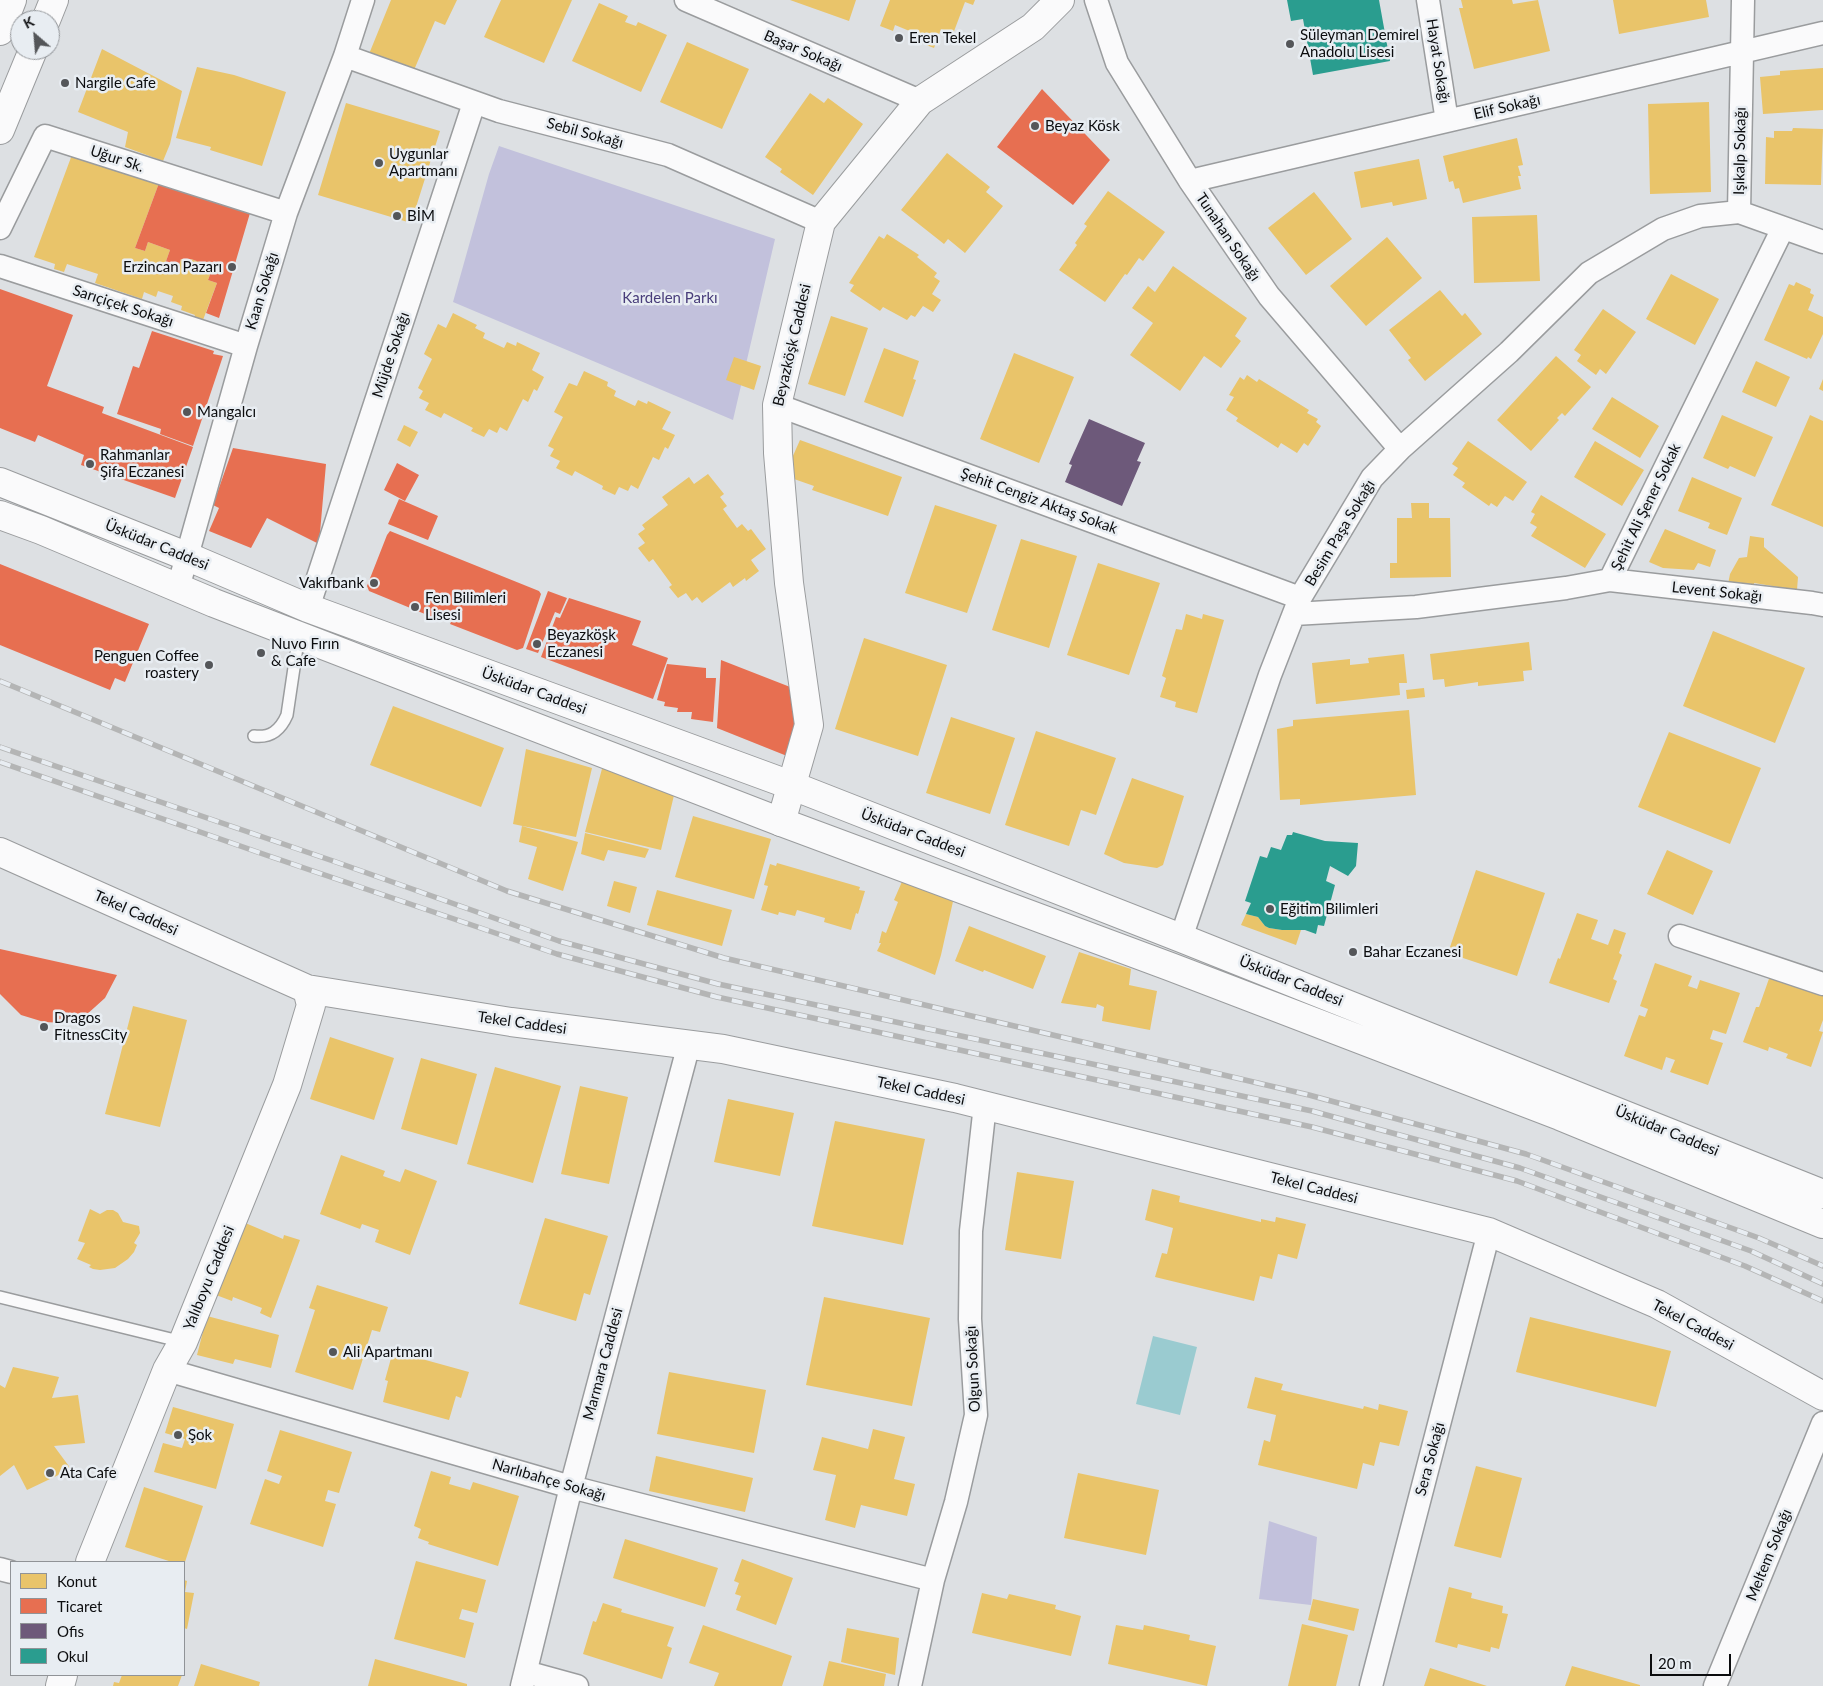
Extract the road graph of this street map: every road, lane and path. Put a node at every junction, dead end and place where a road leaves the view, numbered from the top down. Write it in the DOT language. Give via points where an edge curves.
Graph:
graph roads {
  1 [pos="12,0"];
  2 [pos="363,0"];
  3 [pos="686,0"];
  4 [pos="1060,0"];
  5 [pos="1096,0"];
  6 [pos="1428,0"];
  7 [pos="1743,0"];
  8 [pos="0,31"];
  9 [pos="1823,33"];
  10 [pos="1743,52"];
  11 [pos="345,56"];
  12 [pos="29,60"];
  13 [pos="920,101"];
  14 [pos="474,102"];
  15 [pos="1447,121"];
  16 [pos="0,130"];
  17 [pos="1190,181"];
  18 [pos="1739,212"];
  19 [pos="286,213"];
  20 [pos="821,222"];
  21 [pos="0,228"];
  22 [pos="1783,228"];
  23 [pos="1823,242"];
  24 [pos="0,266"];
  25 [pos="246,346"];
  26 [pos="777,405"];
  27 [pos="1400,449"];
  28 [pos="0,482"];
  29 [pos="0,515"];
  30 [pos="186,556"];
  31 [pos="1610,580"];
  32 [pos="178,588"];
  33 [pos="1823,605"];
  34 [pos="1297,606"];
  35 [pos="303,621"];
  36 [pos="254,736"];
  37 [pos="792,786"];
  38 [pos="781,822"];
  39 [pos="0,852"];
  40 [pos="1680,936"];
  41 [pos="1181,938"];
  42 [pos="1171,967"];
  43 [pos="1823,984"];
  44 [pos="307,989"];
  45 [pos="689,1044"];
  46 [pos="985,1105"];
  47 [pos="1823,1194"];
  48 [pos="1822,1220"];
  49 [pos="1488,1232"];
  50 [pos="0,1297"];
  51 [pos="183,1342"];
  52 [pos="167,1370"];
  53 [pos="1823,1396"];
  54 [pos="1823,1423"];
  55 [pos="571,1487"];
  56 [pos="90,1561"];
  57 [pos="933,1580"];
  58 [pos="524,1679"];
  59 [pos="577,1686"];
  60 [pos="910,1686"];
  61 [pos="1371,1686"];
  62 [pos="1715,1686"];
  1 -- 8 [label="main road"];
  2 -- 11 [label="street, Kaan Sokağı"];
  3 -- 13 [label="street, Başar Sokağı"];
  4 -- 13 [label="main road, Beyazköşk Caddesi" via="1033,26"];
  5 -- 17 [label="street, Tunahan Sokağı" via="1117,63"];
  6 -- 15 [label="street, Hayat Sokağı"];
  7 -- 10 [label="street, Işıkalp Sokağı"];
  9 -- 10 [label="street, Elif Sokağı"];
  10 -- 15 [label="street, Elif Sokağı"];
  10 -- 18 [label="street, Işıkalp Sokağı"];
  11 -- 14 [label="street, Sebil Sokağı"];
  11 -- 19 [label="street, Kaan Sokağı"];
  12 -- 16 [label="main road"];
  13 -- 20 [label="main road, Beyazköşk Caddesi"];
  14 -- 20 [label="street, Sebil Sokağı" via="668,155"];
  14 -- 35 [label="street, Müjde Sokağı"];
  15 -- 17 [label="street, Elif Sokağı"];
  17 -- 27 [label="street, Tunahan Sokağı" via="1269,296"];
  18 -- 22 [label="street, Işıkalp Sokağı"];
  18 -- 27 [label="street, Besim Paşa Sokağı" via="1700,216 1663,229 1589,274 1509,352"];
  19 -- 21 [label="street, Uğur Sk." via="45,136"];
  19 -- 25 [label="street, Kaan Sokağı"];
  20 -- 26 [label="main road, Beyazköşk Caddesi"];
  22 -- 23 [label="street, Işıkalp Sokağı"];
  22 -- 31 [label="street, Şehit Ali Şener Sokak"];
  24 -- 25 [label="street, Sarıçiçek Sokağı"];
  25 -- 30 [label="street, Kaan Sokağı"];
  26 -- 34 [label="street, Şehit Cengiz Aktaş Sokak"];
  26 -- 37 [label="main road, Beyazköşk Caddesi" via="789,583 809,725"];
  27 -- 34 [label="street, Besim Paşa Sokağı" via="1372,478"];
  28 -- 30 [label="main road, Üsküdar Caddesi"];
  29 -- 32 [label="main road, Üsküdar Caddesi"];
  30 -- 32 [label="street, Kaan Sokağı"];
  30 -- 35 [label="main road, Üsküdar Caddesi"];
  31 -- 33 [label="street, Levent Sokağı"];
  31 -- 34 [label="street, Şehit Ali Şener Sokak" via="1416,607"];
  32 -- 35 [label="main road, Üsküdar Caddesi"];
  34 -- 41 [label="street, Besim Paşa Sokağı" via="1270,675"];
  35 -- 36 [label="lane" via="287,715 272,734"];
  35 -- 37 [label="main road, Üsküdar Caddesi"];
  35 -- 38 [label="main road, Üsküdar Caddesi"];
  37 -- 38 [label="main road, Beyazköşk Caddesi"];
  37 -- 41 [label="main road, Üsküdar Caddesi"];
  38 -- 42 [label="main road, Üsküdar Caddesi"];
  39 -- 44 [label="main road, Tekel Caddesi"];
  40 -- 43 [label="street"];
  41 -- 42 [label="main road"];
  41 -- 47 [label="main road, Üsküdar Caddesi"];
  42 -- 48 [label="main road, Üsküdar Caddesi"];
  44 -- 45 [label="main road, Tekel Caddesi" via="511,1022"];
  44 -- 51 [label="main road, Yalıboyu Caddesi" via="311,1005 287,1085"];
  45 -- 46 [label="main road, Tekel Caddesi"];
  45 -- 55 [label="street, Marmara Caddesi"];
  46 -- 49 [label="main road, Tekel Caddesi"];
  46 -- 57 [label="street, Olgun Sokağı" via="972,1231 970,1319 976,1415 956,1502"];
  49 -- 53 [label="main road, Tekel Caddesi" via="1657,1304"];
  49 -- 61 [label="street, Sera Sokağı"];
  50 -- 51 [label="lane"];
  51 -- 52 [label="main road, Yalıboyu Caddesi"];
  52 -- 55 [label="street, Narlıbahçe Sokağı"];
  52 -- 56 [label="main road, Yalıboyu Caddesi"];
  54 -- 62 [label="street, Meltem Sokağı"];
  55 -- 57 [label="street, Narlıbahçe Sokağı"];
  55 -- 58 [label="street, Marmara Caddesi"];
  57 -- 60 [label="street, Olgun Sokağı"];
  58 -- 59 [label="street"];
}
